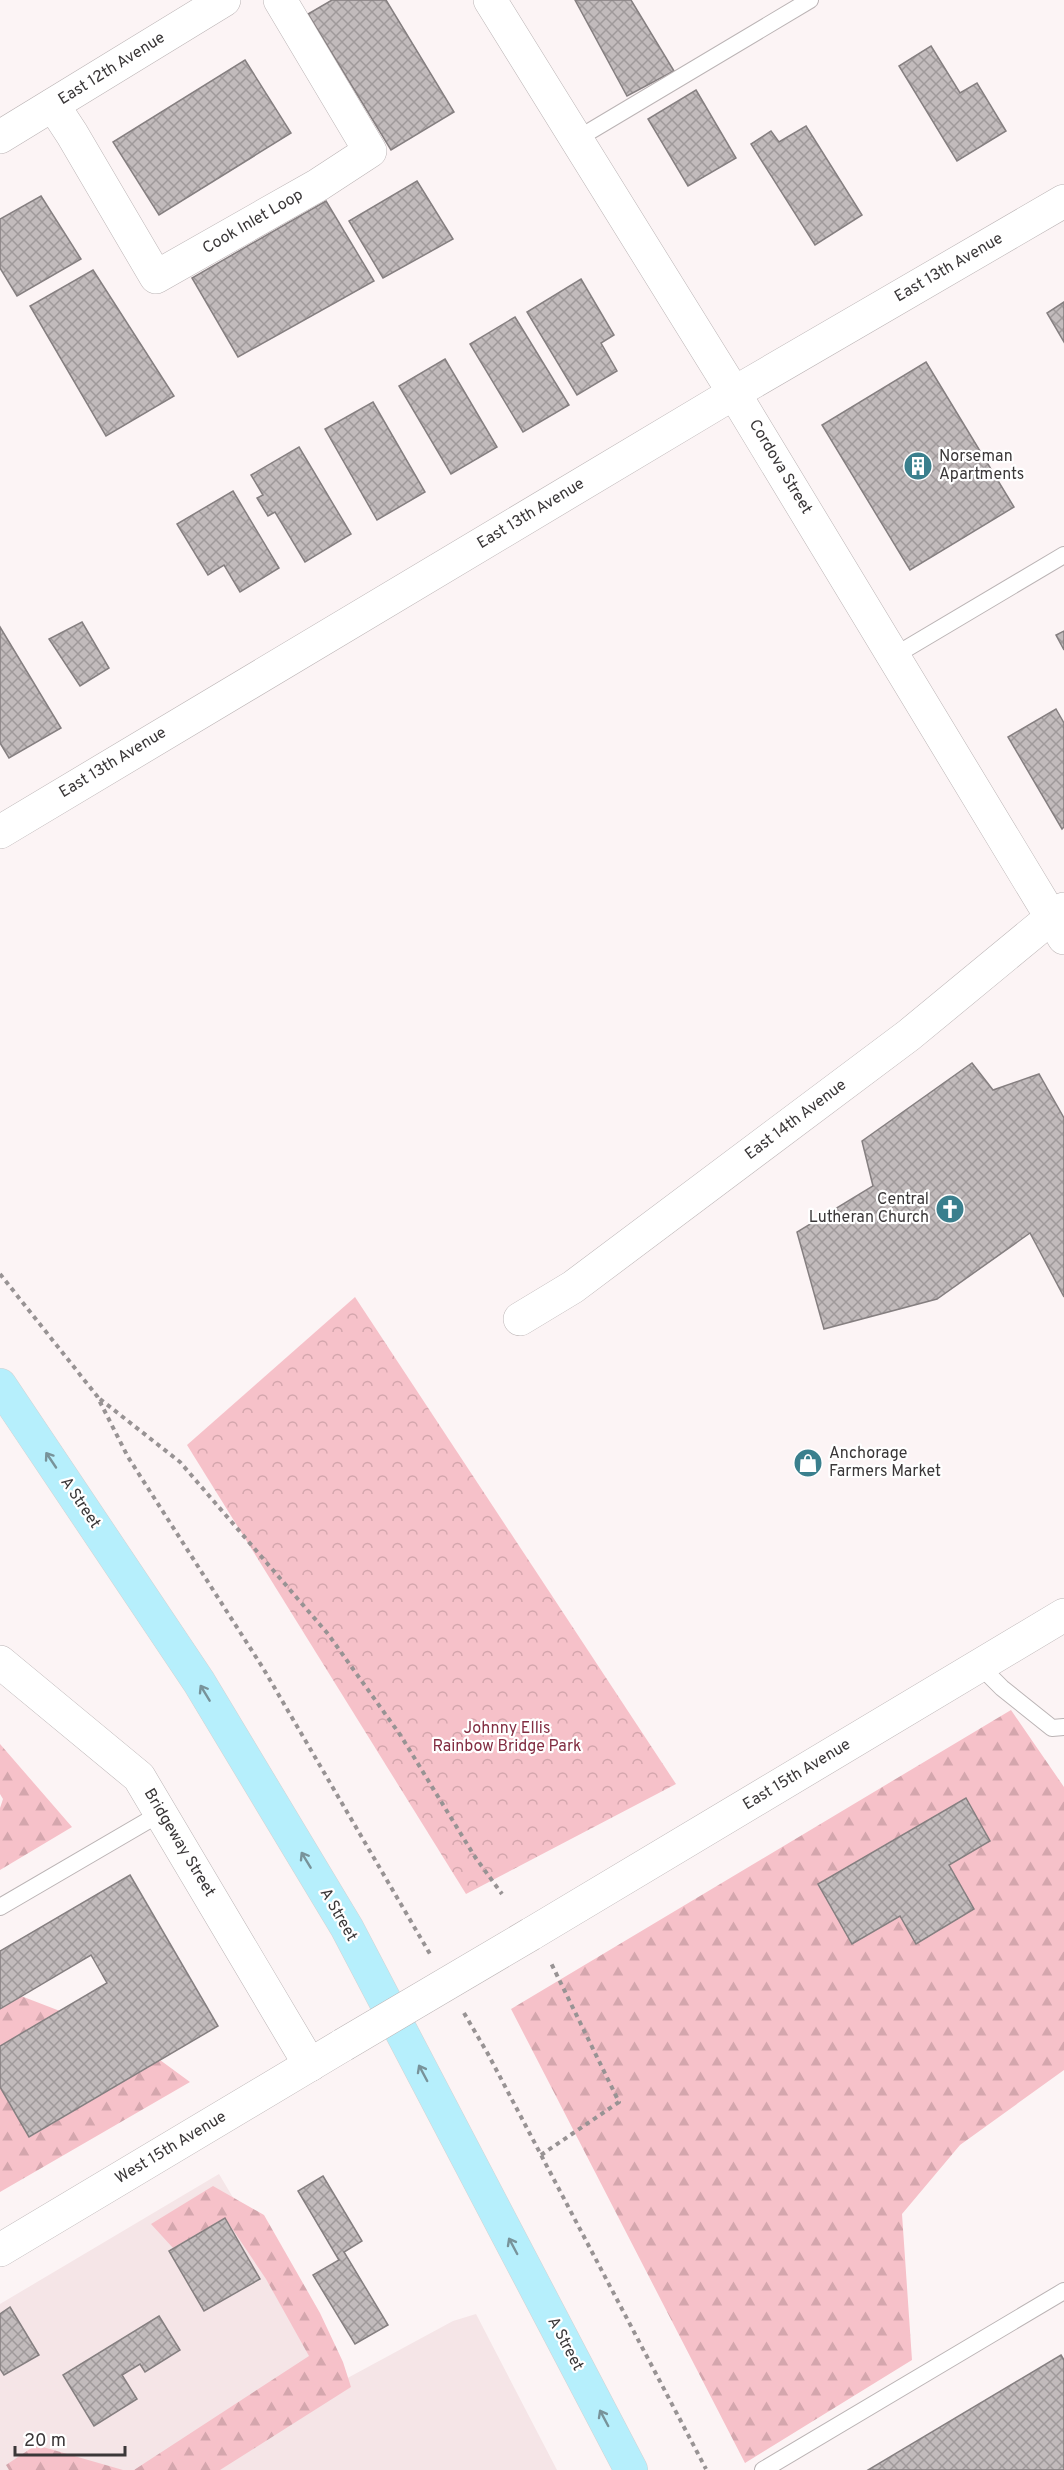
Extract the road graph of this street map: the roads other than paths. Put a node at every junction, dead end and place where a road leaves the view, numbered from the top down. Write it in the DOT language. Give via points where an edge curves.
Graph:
graph roads {
  1 [pos="224,0"];
  2 [pos="279,0"];
  3 [pos="490,0"];
  4 [pos="810,0"];
  5 [pos="53,105"];
  6 [pos="0,137"];
  7 [pos="577,139"];
  8 [pos="1064,201"];
  9 [pos="734,393"];
  10 [pos="1064,555"];
  11 [pos="894,656"];
  12 [pos="0,832"];
  13 [pos="1060,921"];
  14 [pos="520,1319"];
  15 [pos="0,1385"];
  16 [pos="1064,1616"];
  17 [pos="0,1662"];
  18 [pos="980,1666"];
  19 [pos="1064,1727"];
  20 [pos="161,1813"];
  21 [pos="0,1907"];
  22 [pos="343,2046"];
  23 [pos="310,2065"];
  24 [pos="0,2250"];
  25 [pos="1064,2291"];
  26 [pos="631,2470"];
  27 [pos="763,2470"];
  1 -- 5 [label="street, East 12th Avenue"];
  2 -- 5 [label="street, Cook Inlet Loop" via="370,151 156,277"];
  3 -- 7 [label="street, Cordova Street"];
  4 -- 7 [label="lane"];
  5 -- 6 [label="street, East 12th Avenue"];
  7 -- 9 [label="street, Cordova Street"];
  8 -- 9 [label="street, East 13th Avenue"];
  9 -- 11 [label="street, Cordova Street"];
  9 -- 12 [label="street, East 13th Avenue"];
  10 -- 11 [label="lane"];
  11 -- 13 [label="street, Cordova Street"];
  13 -- 14 [label="street, East 14th Avenue" via="573,1287"];
  26 -- 15 [label="main road, A Street, one-way" via="347,1928 199,1682"];
  16 -- 18 [label="street, East 15th Avenue"];
  17 -- 20 [label="street, Bridgeway Street" via="139,1777"];
  18 -- 19 [label="lane" via="1052,1728"];
  18 -- 22 [label="street, East 15th Avenue, bridge"];
  20 -- 21 [label="lane"];
  20 -- 23 [label="street, Bridgeway Street"];
  22 -- 23 [label="street, West 15th Avenue"];
  23 -- 24 [label="street, West 15th Avenue"];
  25 -- 27 [label="lane"];
}
